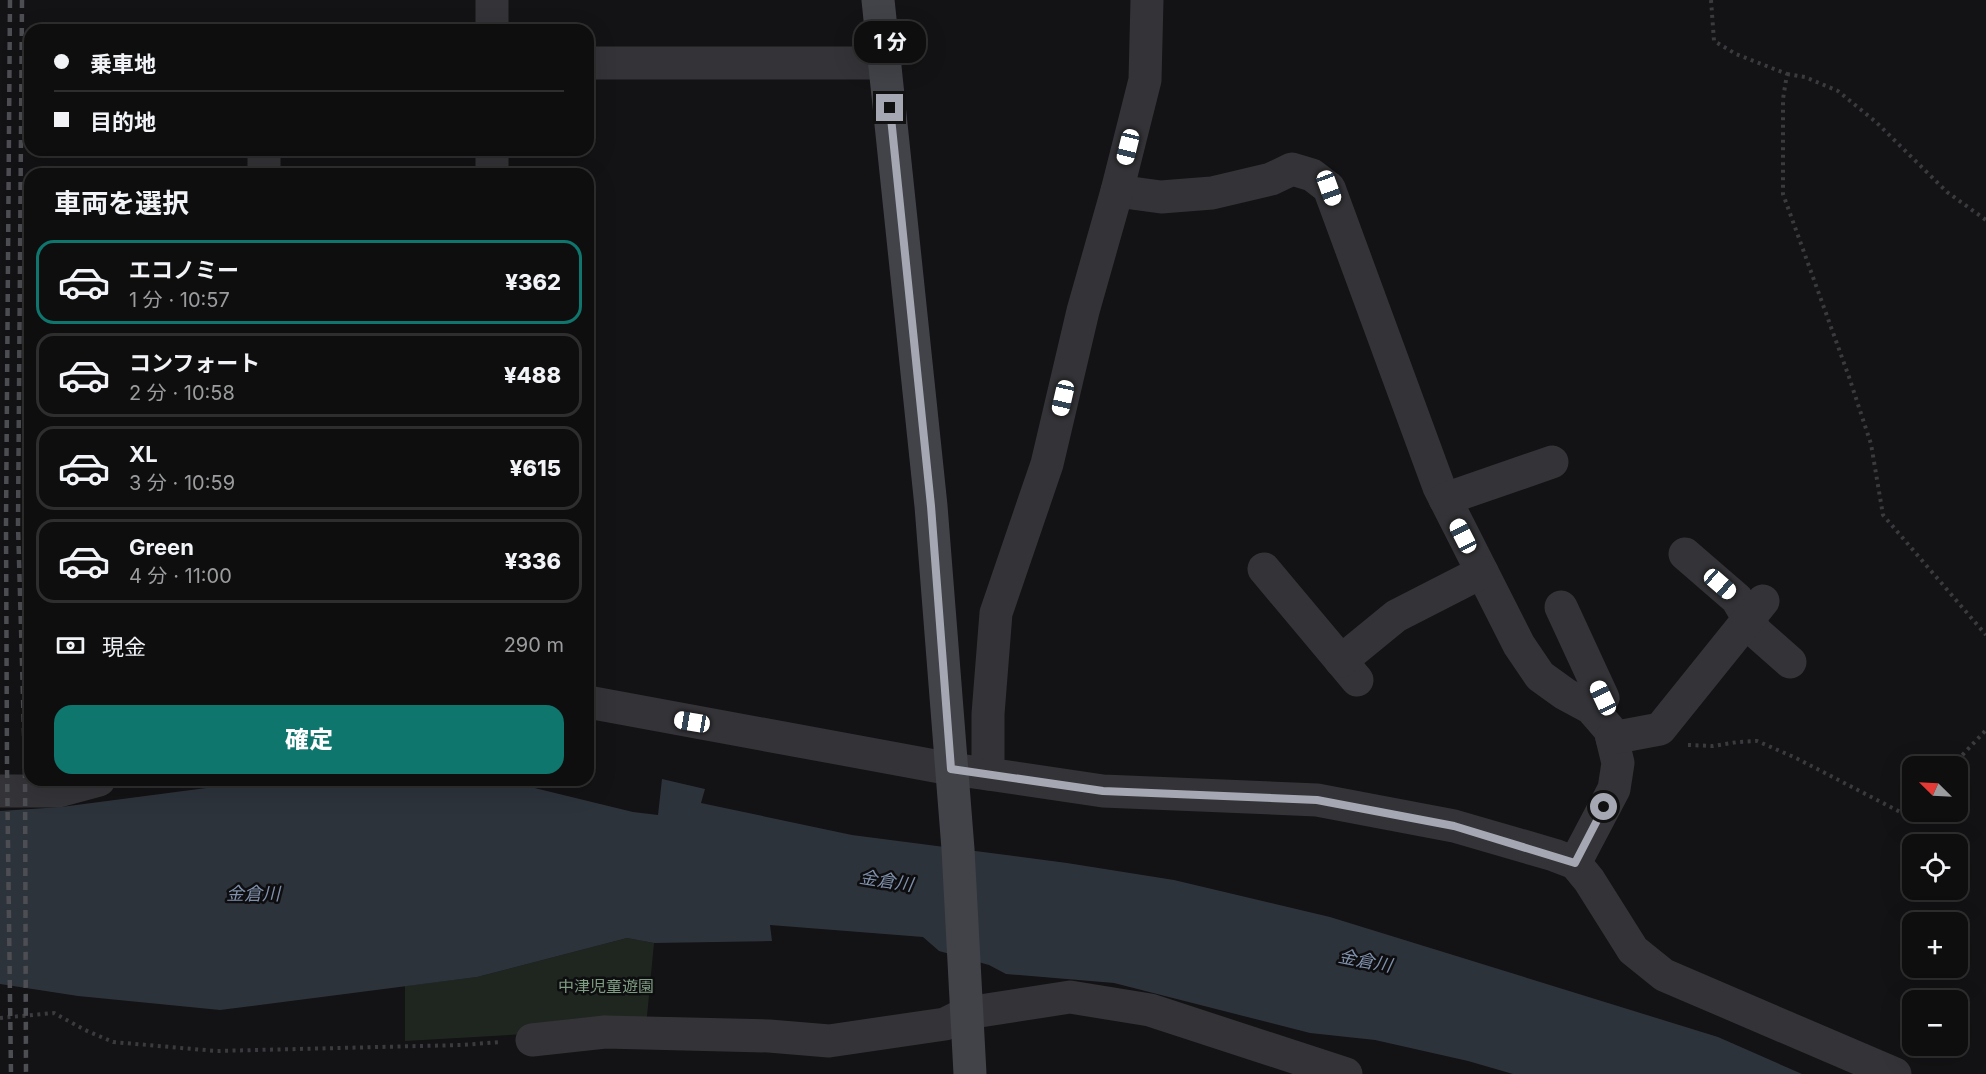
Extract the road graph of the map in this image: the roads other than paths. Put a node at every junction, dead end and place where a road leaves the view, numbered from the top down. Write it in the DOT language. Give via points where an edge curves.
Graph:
graph roads {
  1 [pos="492,0"];
  2 [pos="878,0"];
  3 [pos="1147,0"];
  4 [pos="492,24"];
  5 [pos="594,63"];
  6 [pos="885,63"];
  7 [pos="1117,191"];
  8 [pos="1553,464"];
  9 [pos="1445,499"];
  10 [pos="1685,554"];
  11 [pos="1264,569"];
  12 [pos="1482,572"];
  13 [pos="1561,607"];
  14 [pos="1756,610"];
  15 [pos="1790,662"];
  16 [pos="594,703"];
  17 [pos="1603,725"];
  18 [pos="951,769"];
  19 [pos="988,774"];
  20 [pos="77,786"];
  21 [pos="0,791"];
  22 [pos="1575,863"];
  23 [pos="967,1003"];
  24 [pos="532,1040"];
  25 [pos="970,1074"];
  26 [pos="1346,1074"];
  27 [pos="1894,1074"];
  1 -- 4 [label="street"];
  2 -- 6 [label="street"];
  3 -- 7 [label="street" via="1145,81"];
  5 -- 6 [label="street"];
  6 -- 18 [label="street" via="931,506"];
  7 -- 9 [label="street" via="1161,197 1212,193 1271,179 1292,169 1329,188"];
  7 -- 19 [label="street" via="1083,311 1047,464 996,613"];
  8 -- 9 [label="street"];
  9 -- 12 [label="street"];
  10 -- 14 [label="street" via="1737,599"];
  11 -- 12 [label="street" via="1349,670 1396,616"];
  12 -- 17 [label="street" via="1519,645 1540,676 1591,708"];
  13 -- 17 [label="street" via="1603,698"];
  14 -- 15 [label="street" via="1756,632"];
  14 -- 17 [label="street" via="1660,729"];
  16 -- 18 [label="street"];
  17 -- 22 [label="street" via="1618,763 1614,789"];
  18 -- 19 [label="street"];
  18 -- 23 [label="street"];
  19 -- 22 [label="street" via="1103,791 1317,800 1454,826"];
  20 -- 21 [label="street" via="58,791"];
  22 -- 27 [label="street" via="1633,950 1664,975"];
  23 -- 24 [label="street" via="945,1024 829,1041 605,1032"];
  23 -- 25 [label="street"];
  23 -- 26 [label="street" via="1070,997 1150,1010"];
}
